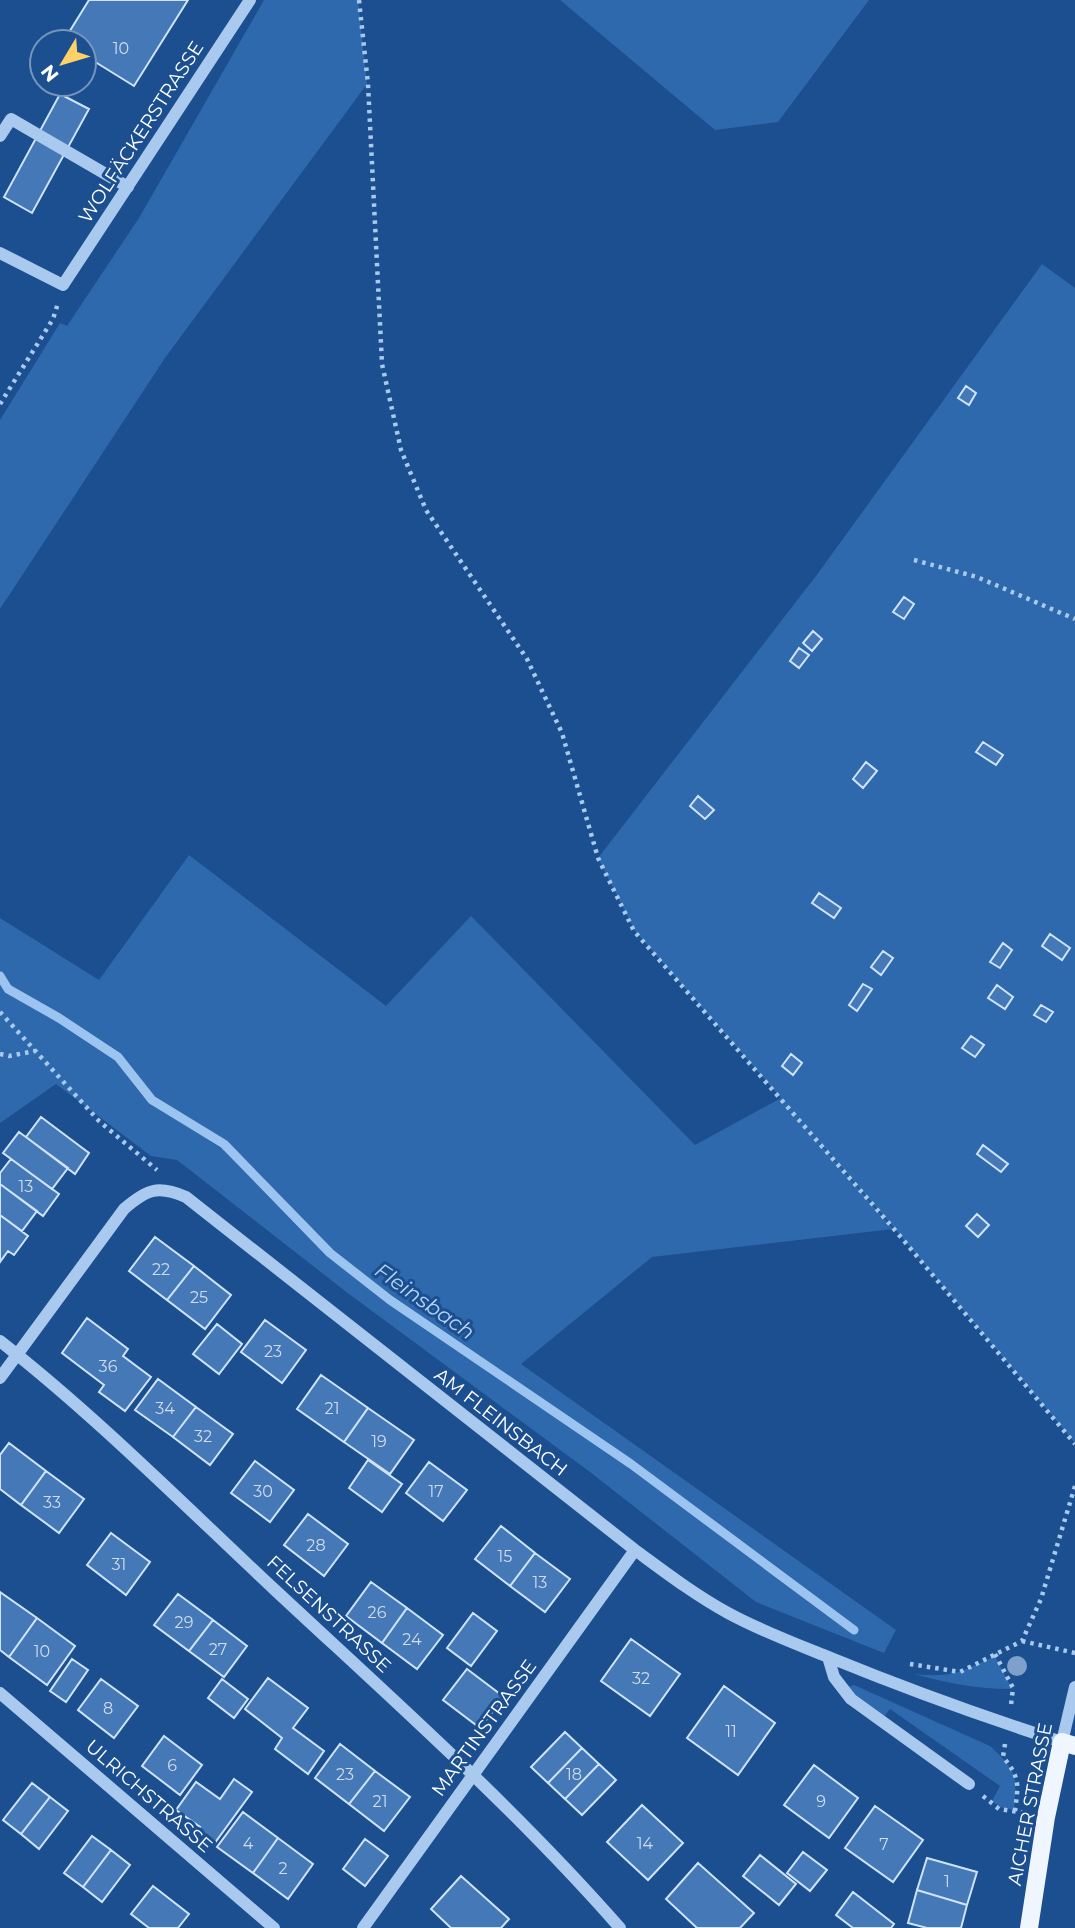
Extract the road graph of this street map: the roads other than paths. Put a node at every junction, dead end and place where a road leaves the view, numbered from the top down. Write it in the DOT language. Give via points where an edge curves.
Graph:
graph roads {
  1 [pos="250,0"];
  2 [pos="0,136"];
  3 [pos="128,187"];
  4 [pos="0,253"];
  5 [pos="0,1341"];
  6 [pos="17,1354"];
  7 [pos="0,1378"];
  8 [pos="635,1550"];
  9 [pos="828,1657"];
  10 [pos="1075,1688"];
  11 [pos="5,1698"];
  12 [pos="1069,1744"];
  13 [pos="472,1775"];
  14 [pos="969,1784"];
  15 [pos="274,1928"];
  16 [pos="363,1928"];
  17 [pos="620,1928"];
  18 [pos="1029,1928"];
  1 -- 3 [label="street, WOLFÄCKERSTRASSE"];
  2 -- 3 [label="street" via="11,119"];
  3 -- 4 [label="street, WOLFÄCKERSTRASSE" via="63,285"];
  5 -- 6 [label="street, FELSENSTRASSE"];
  6 -- 7 [label="street"];
  6 -- 8 [label="street, AM FLEINSBACH" via="124,1209 150,1191 167,1189 186,1197"];
  6 -- 13 [label="street, FELSENSTRASSE"];
  8 -- 9 [label="street, AM FLEINSBACH" via="726,1612"];
  8 -- 13 [label="street, MARTINSTRASSE"];
  9 -- 12 [label="street, AM FLEINSBACH"];
  9 -- 14 [label="street" via="834,1677 851,1699"];
  10 -- 12 [label="street, AICHER STRASSE"];
  11 -- 15 [label="street, ULRICHSTRASSE"];
  12 -- 18 [label="main road, AICHER STRASSE" via="1046,1817"];
  13 -- 16 [label="street, MARTINSTRASSE"];
  13 -- 17 [label="street, FELSENSTRASSE"];
}
